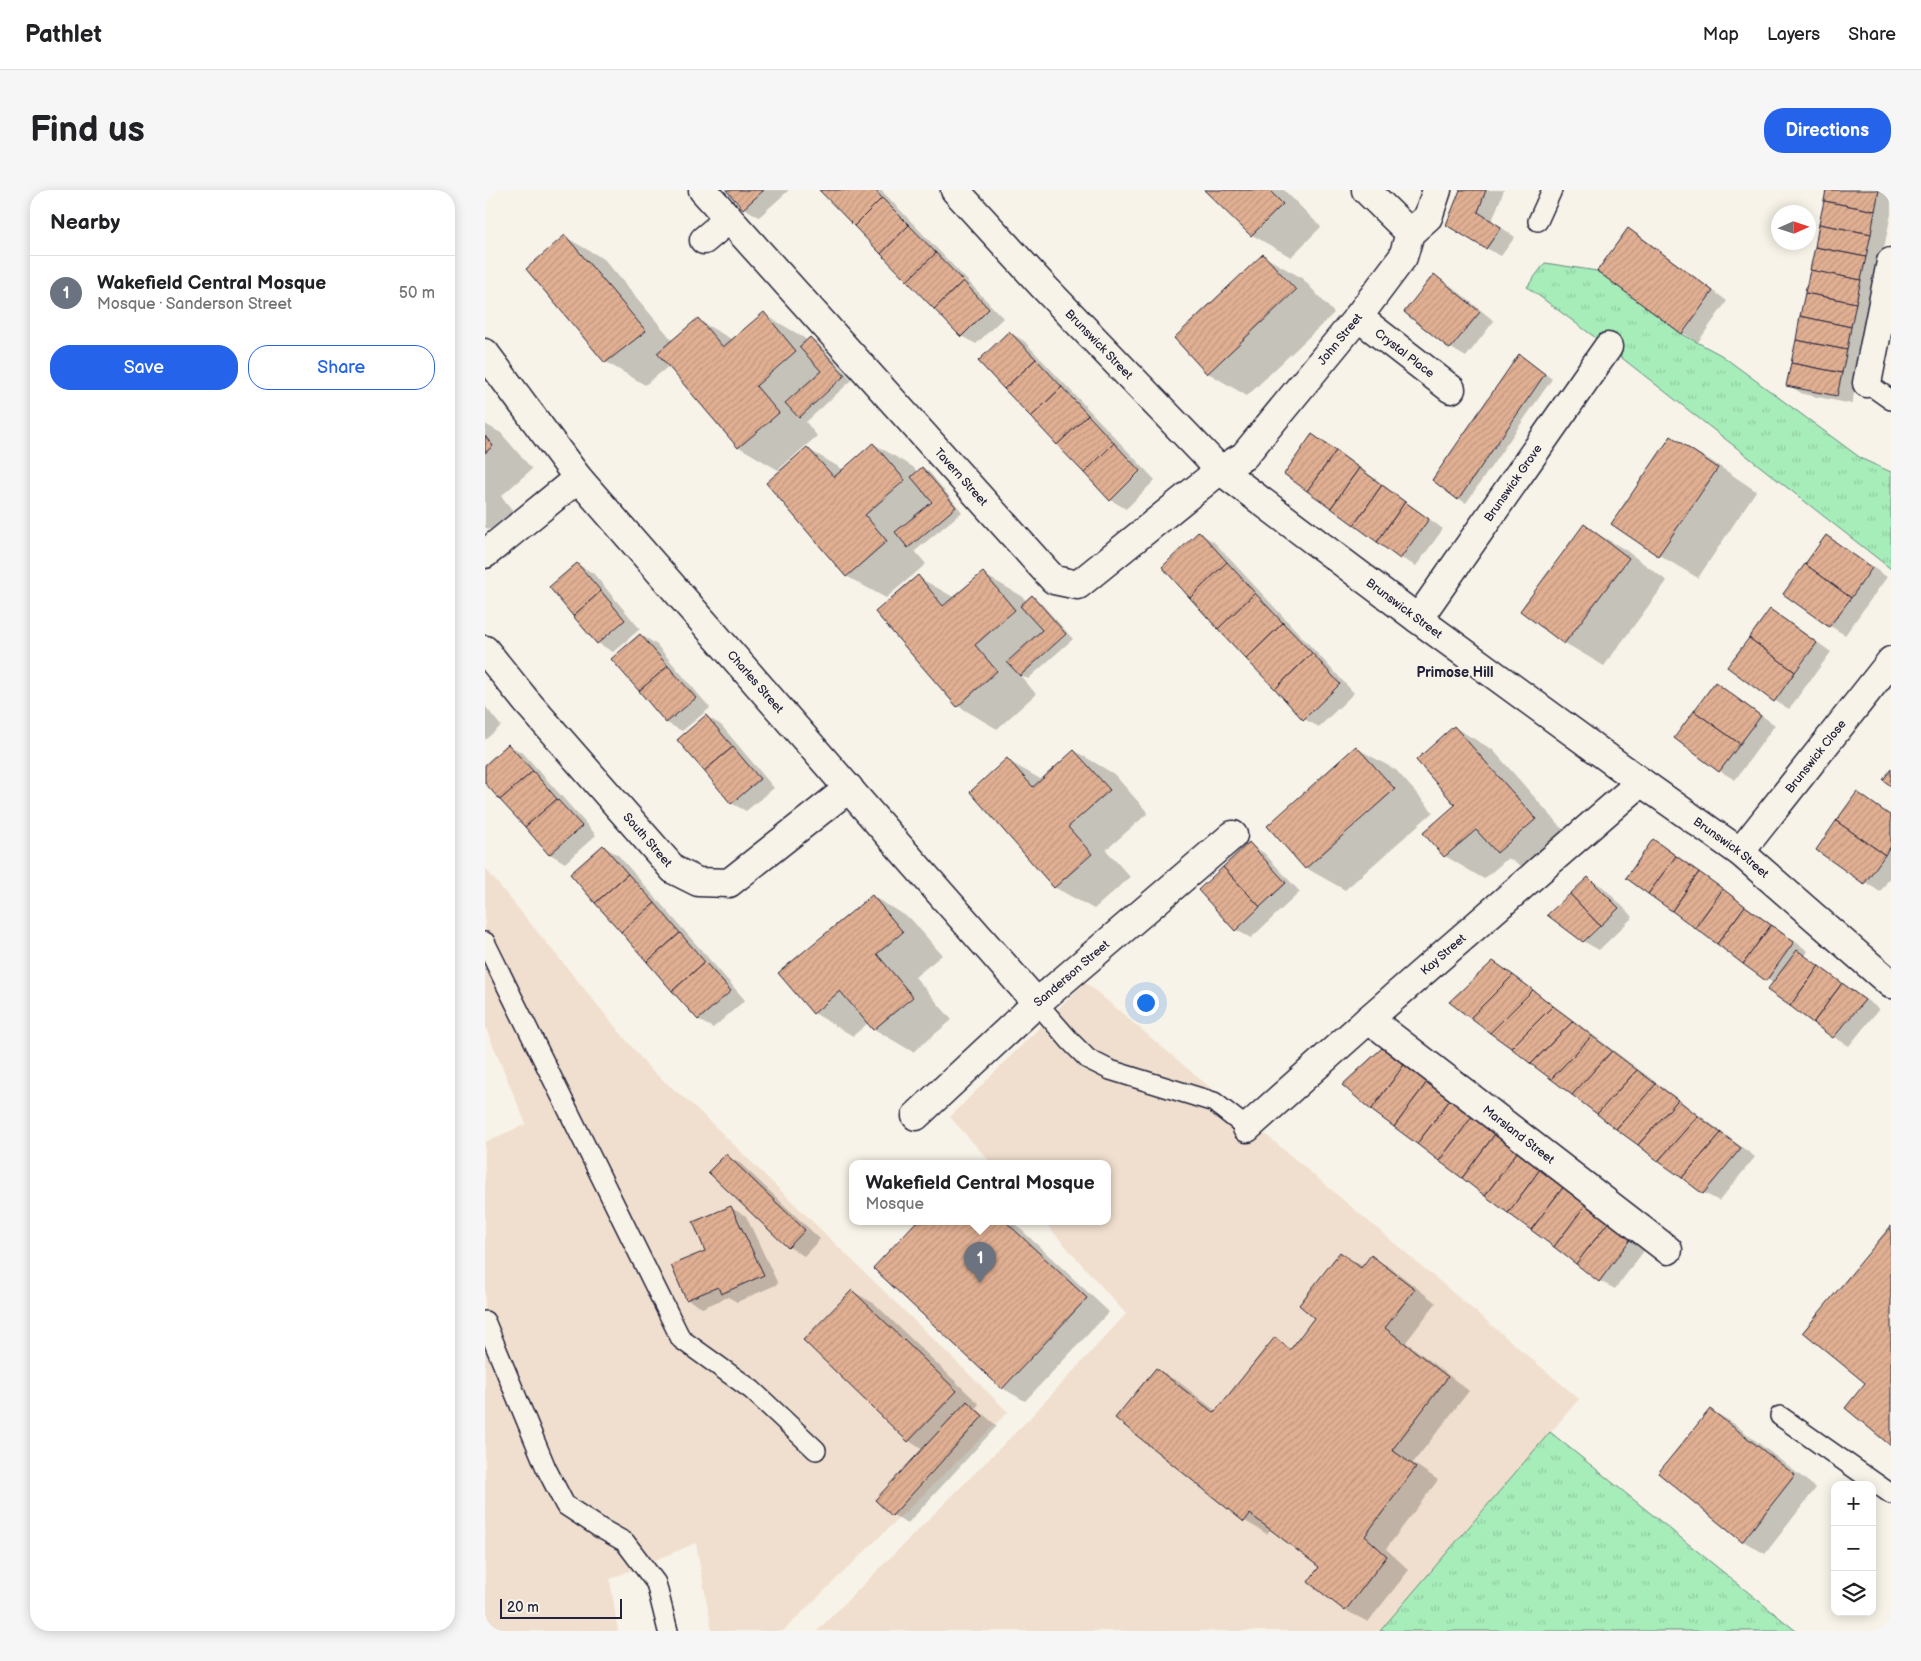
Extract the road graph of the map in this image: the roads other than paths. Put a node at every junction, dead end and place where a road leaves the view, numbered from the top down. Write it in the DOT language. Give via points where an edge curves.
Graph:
graph roads {
  1 [pos="703,190"];
  2 [pos="955,190"];
  3 [pos="1366,190"];
  4 [pos="1437,190"];
  5 [pos="1552,190"];
  6 [pos="729,219"];
  7 [pos="1538,221"];
  8 [pos="1410,233"];
  9 [pos="704,240"];
  10 [pos="1891,262"];
  11 [pos="1358,317"];
  12 [pos="1608,347"];
  13 [pos="485,352"];
  14 [pos="1867,383"];
  15 [pos="1451,389"];
  16 [pos="1891,400"];
  17 [pos="1220,470"];
  18 [pos="578,478"];
  19 [pos="485,554"];
  20 [pos="1418,619"];
  21 [pos="485,650"];
  22 [pos="1891,660"];
  23 [pos="1641,782"];
  24 [pos="849,788"];
  25 [pos="1233,835"];
  26 [pos="1740,852"];
  27 [pos="485,942"];
  28 [pos="1891,984"];
  29 [pos="1037,1003"];
  30 [pos="1369,1018"];
  31 [pos="915,1116"];
  32 [pos="1247,1128"];
  33 [pos="1669,1250"];
  34 [pos="485,1321"];
  35 [pos="1780,1416"];
  36 [pos="816,1450"];
  37 [pos="1891,1494"];
  38 [pos="668,1631"];
  1 -- 6 [label="street, Tavern Street"];
  2 -- 17 [label="street, Brunswick Street"];
  3 -- 8 [label="street"];
  4 -- 8 [label="street" via="1428,217"];
  5 -- 7 [label="lane"];
  6 -- 9 [label="street"];
  6 -- 17 [label="street, Tavern Street" via="1054,580 1078,585"];
  8 -- 11 [label="street, John Street" via="1403,257"];
  10 -- 14 [label="street"];
  11 -- 15 [label="street, Crystal Place"];
  11 -- 17 [label="street, John Street" via="1244,456"];
  12 -- 20 [label="street, Brunswick Grove"];
  13 -- 18 [label="street, Charles Street"];
  14 -- 16 [label="lane"];
  17 -- 20 [label="street, Brunswick Street"];
  18 -- 19 [label="street"];
  18 -- 24 [label="street, Charles Street"];
  20 -- 23 [label="street, Brunswick Street"];
  21 -- 24 [label="street, South Street" via="674,870 698,882 729,883"];
  22 -- 26 [label="street, Brunswick Close"];
  23 -- 26 [label="street, Brunswick Street"];
  23 -- 30 [label="street, Kay Street"];
  24 -- 29 [label="street, Charles Street"];
  25 -- 29 [label="street, Sanderson Street"];
  26 -- 28 [label="street, Brunswick Street"];
  27 -- 36 [label="lane" via="681,1339 752,1390"];
  29 -- 31 [label="street, Sanderson Street"];
  29 -- 32 [label="lane" via="1088,1059 1110,1070 1214,1102"];
  30 -- 32 [label="street, Kay Street"];
  30 -- 33 [label="street, Marsland Street"];
  34 -- 38 [label="lane" via="546,1468 565,1505 625,1542 656,1583"];
  35 -- 37 [label="lane"];
}
